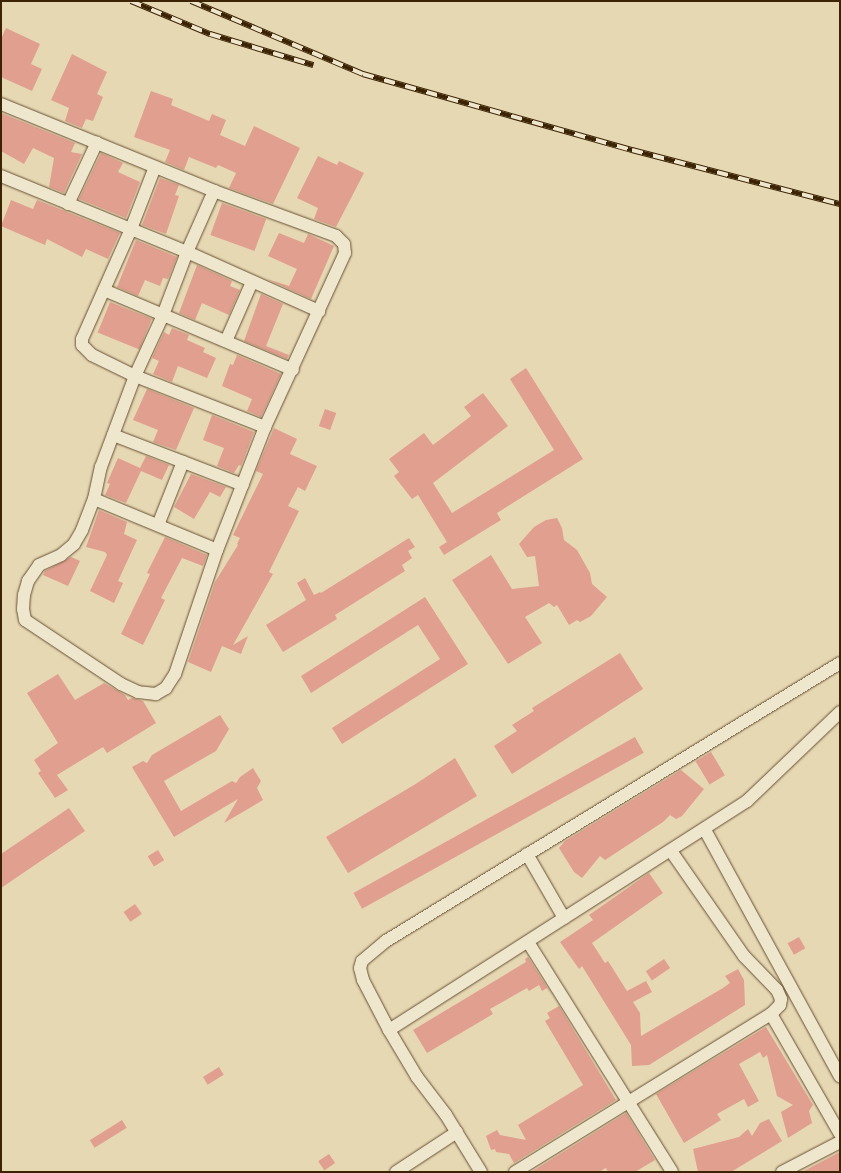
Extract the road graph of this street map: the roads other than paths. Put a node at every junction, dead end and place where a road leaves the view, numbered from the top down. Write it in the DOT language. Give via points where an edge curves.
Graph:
graph roads {
  1 [pos="1,104"];
  2 [pos="97,142"];
  3 [pos="155,167"];
  4 [pos="1,176"];
  5 [pos="214,191"];
  6 [pos="68,204"];
  7 [pos="131,229"];
  8 [pos="187,252"];
  9 [pos="252,282"];
  10 [pos="104,290"];
  11 [pos="319,311"];
  12 [pos="163,315"];
  13 [pos="226,342"];
  14 [pos="293,370"];
  15 [pos="135,376"];
  16 [pos="265,427"];
  17 [pos="113,435"];
  18 [pos="183,462"];
  19 [pos="243,485"];
  20 [pos="94,499"];
  21 [pos="158,525"];
  22 [pos="217,550"];
  23 [pos="840,663"];
  24 [pos="840,712"];
  25 [pos="706,830"];
  26 [pos="671,851"];
  27 [pos="527,854"];
  28 [pos="564,918"];
  29 [pos="528,942"];
  30 [pos="771,1014"];
  31 [pos="389,1030"];
  32 [pos="840,1077"];
  33 [pos="627,1101"];
  34 [pos="457,1132"];
  35 [pos="840,1134"];
  36 [pos="840,1142"];
  37 [pos="396,1172"];
  38 [pos="481,1172"];
  39 [pos="515,1172"];
  40 [pos="672,1172"];
  41 [pos="782,1172"];
  1 -- 2 [label="street"];
  2 -- 3 [label="street"];
  2 -- 6 [label="street"];
  3 -- 5 [label="street"];
  3 -- 7 [label="street"];
  4 -- 6 [label="street"];
  5 -- 8 [label="street"];
  5 -- 11 [label="street" via="336,236 344,244 344,253"];
  6 -- 7 [label="street"];
  7 -- 8 [label="street"];
  7 -- 10 [label="street"];
  8 -- 9 [label="street"];
  8 -- 12 [label="street"];
  9 -- 11 [label="street"];
  9 -- 13 [label="street"];
  10 -- 12 [label="street"];
  10 -- 15 [label="street" via="82,345 92,355"];
  11 -- 14 [label="street"];
  12 -- 13 [label="street"];
  12 -- 15 [label="street"];
  13 -- 14 [label="street"];
  14 -- 16 [label="street"];
  15 -- 16 [label="street"];
  15 -- 17 [label="street"];
  16 -- 19 [label="street"];
  17 -- 18 [label="street"];
  17 -- 20 [label="street"];
  18 -- 19 [label="street"];
  18 -- 21 [label="street"];
  19 -- 22 [label="street"];
  20 -- 21 [label="street"];
  20 -- 22 [label="street" via="74,544 39,566 28,581 23,609 25,620 138,692 156,694 166,688 175,674"];
  21 -- 22 [label="street"];
  23 -- 27 [label="street"];
  24 -- 25 [label="street" via="747,801"];
  25 -- 26 [label="street"];
  25 -- 32 [label="street"];
  26 -- 28 [label="street"];
  26 -- 30 [label="street" via="744,956 777,990 780,1005"];
  27 -- 28 [label="street"];
  27 -- 31 [label="street" via="386,941 362,961 362,980"];
  28 -- 29 [label="street"];
  29 -- 31 [label="street"];
  29 -- 33 [label="street"];
  30 -- 33 [label="street"];
  30 -- 35 [label="street"];
  31 -- 34 [label="street" via="417,1077"];
  33 -- 39 [label="street"];
  33 -- 40 [label="street"];
  34 -- 37 [label="street"];
  34 -- 38 [label="street"];
  36 -- 41 [label="street"];
}
